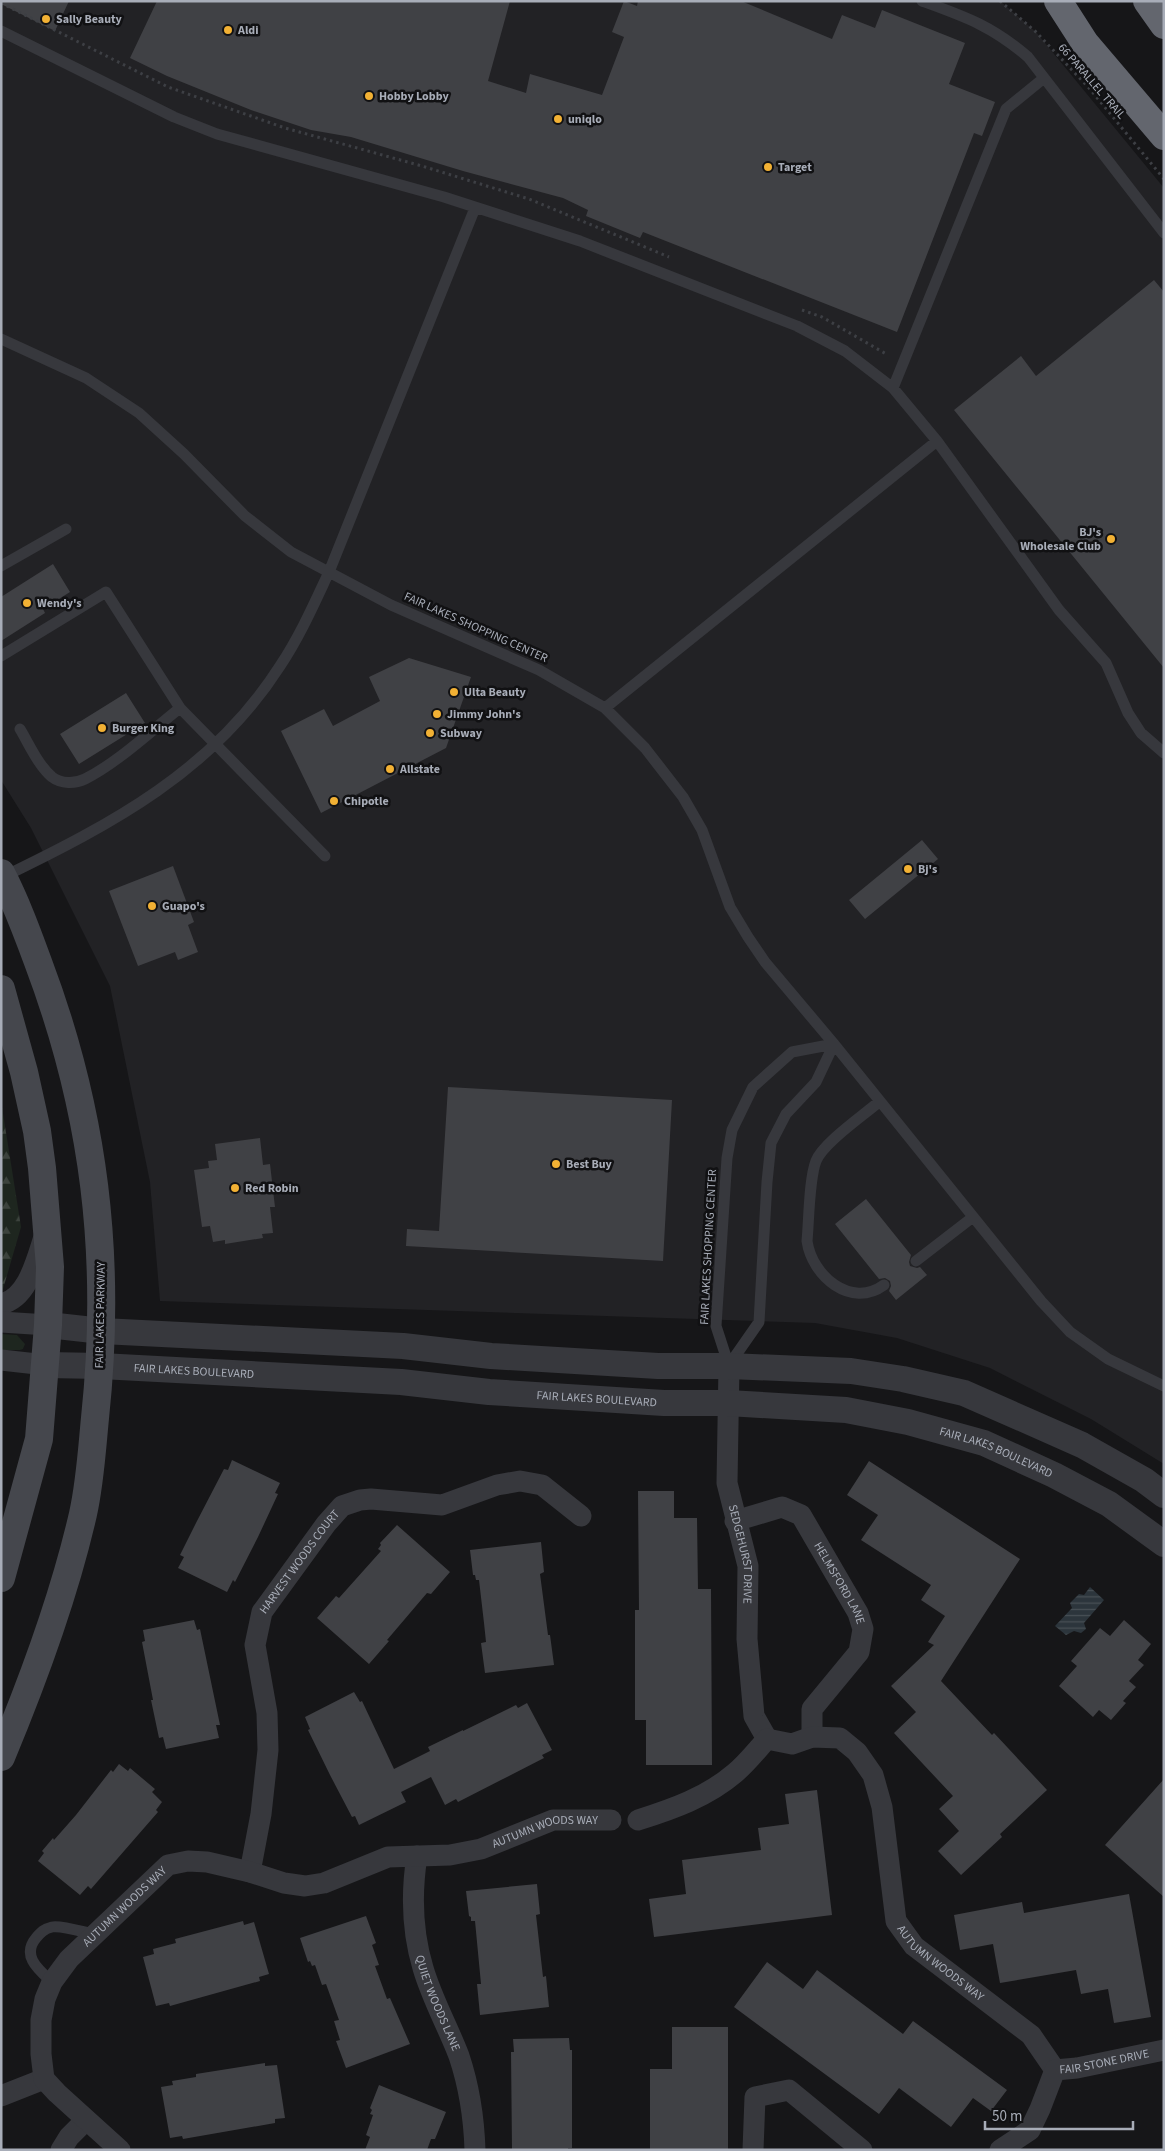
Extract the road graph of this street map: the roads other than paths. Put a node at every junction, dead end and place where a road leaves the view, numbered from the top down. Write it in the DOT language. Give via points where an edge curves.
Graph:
graph roads {
  1 [pos="922,1"];
  2 [pos="1036,1"];
  3 [pos="1058,1"];
  4 [pos="1146,1"];
  5 [pos="1164,25"];
  6 [pos="1,31"];
  7 [pos="1085,43"];
  8 [pos="1044,78"];
  9 [pos="1164,136"];
  10 [pos="475,208"];
  11 [pos="1164,232"];
  12 [pos="1,339"];
  13 [pos="892,388"];
  14 [pos="937,441"];
  15 [pos="66,529"];
  16 [pos="1,566"];
  17 [pos="329,572"];
  18 [pos="1,656"];
  19 [pos="180,708"];
  20 [pos="605,708"];
  21 [pos="20,729"];
  22 [pos="216,743"];
  23 [pos="1164,753"];
  24 [pos="325,856"];
  25 [pos="2,875"];
  26 [pos="1,989"];
  27 [pos="834,1044"];
  28 [pos="880,1102"];
  29 [pos="974,1218"];
  30 [pos="47,1226"];
  31 [pos="916,1262"];
  32 [pos="884,1285"];
  33 [pos="1,1304"];
  34 [pos="1,1322"];
  35 [pos="48,1326"];
  36 [pos="102,1331"];
  37 [pos="1,1360"];
  38 [pos="46,1365"];
  39 [pos="101,1366"];
  40 [pos="729,1366"];
  41 [pos="1164,1386"];
  42 [pos="728,1403"];
  43 [pos="1164,1495"];
  44 [pos="581,1516"];
  45 [pos="736,1521"];
  46 [pos="1164,1544"];
  47 [pos="1,1578"];
  48 [pos="812,1736"];
  49 [pos="767,1739"];
  50 [pos="1,1757"];
  51 [pos="611,1820"];
  52 [pos="638,1820"];
  53 [pos="417,1856"];
  54 [pos="250,1872"];
  55 [pos="94,1934"];
  56 [pos="52,1982"];
  57 [pos="1164,2050"];
  58 [pos="1055,2070"];
  59 [pos="44,2079"];
  60 [pos="1,2096"];
  61 [pos="86,2120"];
  62 [pos="61,2150"];
  63 [pos="120,2150"];
  64 [pos="476,2150"];
  65 [pos="753,2150"];
  66 [pos="862,2150"];
  67 [pos="1000,2150"];
  1 -- 8 [label="lane" via="973,19 1007,39 1028,57"];
  2 -- 7 [label="highway"];
  3 -- 7 [label="highway"];
  4 -- 5 [label="highway"];
  6 -- 10 [label="lane" via="174,117 217,134 439,195"];
  7 -- 9 [label="highway"];
  8 -- 11 [label="lane"];
  8 -- 13 [label="lane" via="1006,109"];
  10 -- 13 [label="lane" via="580,241 797,326 845,351"];
  10 -- 17 [label="lane"];
  12 -- 17 [label="lane, FAIR LAKES SHOPPING CENTER" via="86,378 139,413 245,516 292,552"];
  13 -- 14 [label="lane"];
  14 -- 20 [label="lane"];
  14 -- 23 [label="lane" via="1059,610 1106,663 1128,713 1141,733"];
  15 -- 16 [label="lane"];
  17 -- 20 [label="lane, FAIR LAKES SHOPPING CENTER" via="391,605 539,670"];
  17 -- 22 [label="lane" via="303,628 280,667 248,710"];
  18 -- 19 [label="lane" via="106,592"];
  19 -- 21 [label="lane" via="84,780 69,783 53,778"];
  19 -- 22 [label="lane"];
  20 -- 27 [label="lane, FAIR LAKES SHOPPING CENTER" via="645,748 683,797 702,830 730,907 748,937"];
  22 -- 24 [label="lane"];
  22 -- 25 [label="lane" via="183,774 141,803 98,829"];
  25 -- 36 [label="main road, FAIR LAKES PARKWAY" via="57,1013 77,1084 94,1176 101,1257"];
  26 -- 30 [label="main road" via="37,1131"];
  27 -- 28 [label="lane, FAIR LAKES SHOPPING CENTER"];
  27 -- 40 [label="lane" via="816,1082 786,1114 771,1143 759,1322"];
  27 -- 40 [label="lane, FAIR LAKES SHOPPING CENTER" via="792,1052 753,1087 732,1130 727,1158 716,1326"];
  28 -- 29 [label="lane, FAIR LAKES SHOPPING CENTER"];
  28 -- 32 [label="lane" via="835,1139 816,1160 807,1241 815,1267 841,1290 860,1294 876,1291"];
  29 -- 31 [label="lane"];
  29 -- 41 [label="lane, FAIR LAKES SHOPPING CENTER" via="1041,1302 1070,1332 1108,1359"];
  30 -- 33 [label="street" via="32,1272 20,1293"];
  30 -- 35 [label="main road" via="50,1267"];
  34 -- 35 [label="street"];
  35 -- 36 [label="street"];
  35 -- 38 [label="main road"];
  36 -- 39 [label="main road, FAIR LAKES PARKWAY"];
  36 -- 40 [label="street" via="403,1346 491,1356 658,1366"];
  37 -- 38 [label="street, FAIR LAKES BOULEVARD"];
  38 -- 39 [label="street, FAIR LAKES BOULEVARD"];
  38 -- 47 [label="main road" via="39,1439"];
  39 -- 42 [label="street, FAIR LAKES BOULEVARD" via="401,1382 489,1392 664,1403"];
  39 -- 50 [label="main road, FAIR LAKES PARKWAY" via="84,1512 49,1633"];
  40 -- 42 [label="street, SEDGEHURST DRIVE"];
  40 -- 43 [label="street" via="851,1371 903,1378 964,1393 1082,1445"];
  42 -- 45 [label="street, SEDGEHURST DRIVE" via="727,1483"];
  42 -- 46 [label="street, FAIR LAKES BOULEVARD" via="846,1410 908,1422 984,1443 1109,1504"];
  44 -- 54 [label="street, HARVEST WOODS COURT" via="542,1485 520,1480 442,1505 360,1500 342,1506 262,1612 255,1645 267,1713 268,1750"];
  45 -- 48 [label="street, HELMSFORD LANE" via="782,1507 801,1515 858,1613 863,1629 860,1652 812,1709"];
  45 -- 49 [label="street, SEDGEHURST DRIVE" via="748,1566 747,1639 754,1716"];
  48 -- 49 [label="street, AUTUMN WOODS WAY" via="792,1744"];
  48 -- 58 [label="street, AUTUMN WOODS WAY" via="840,1738 858,1752 873,1775 882,1807 896,1921 914,1946 1031,2034"];
  49 -- 52 [label="street, AUTUMN WOODS WAY" via="736,1773 699,1798"];
  51 -- 52 [label="lane, AUTUMN WOODS WAY"];
  51 -- 53 [label="street, AUTUMN WOODS WAY" via="553,1820 481,1849 450,1855"];
  53 -- 54 [label="street, AUTUMN WOODS WAY" via="388,1857 324,1883 305,1886"];
  53 -- 64 [label="street, QUIET WOODS LANE" via="413,1883 414,1927 423,1969 459,2058 475,2130"];
  54 -- 55 [label="street, AUTUMN WOODS WAY" via="207,1862 168,1865"];
  55 -- 56 [label="street, AUTUMN WOODS WAY"];
  55 -- 56 [label="lane" via="53,1926 43,1930 33,1941 29,1953 33,1963"];
  56 -- 59 [label="street, AUTUMN WOODS WAY" via="42,2020"];
  57 -- 58 [label="street, FAIR STONE DRIVE"];
  58 -- 67 [label="street, FAIR STONE DRIVE" via="1030,2130"];
  59 -- 60 [label="street"];
  59 -- 61 [label="street"];
  61 -- 62 [label="street"];
  61 -- 63 [label="street"];
  65 -- 66 [label="street" via="755,2096 789,2090"];
}
